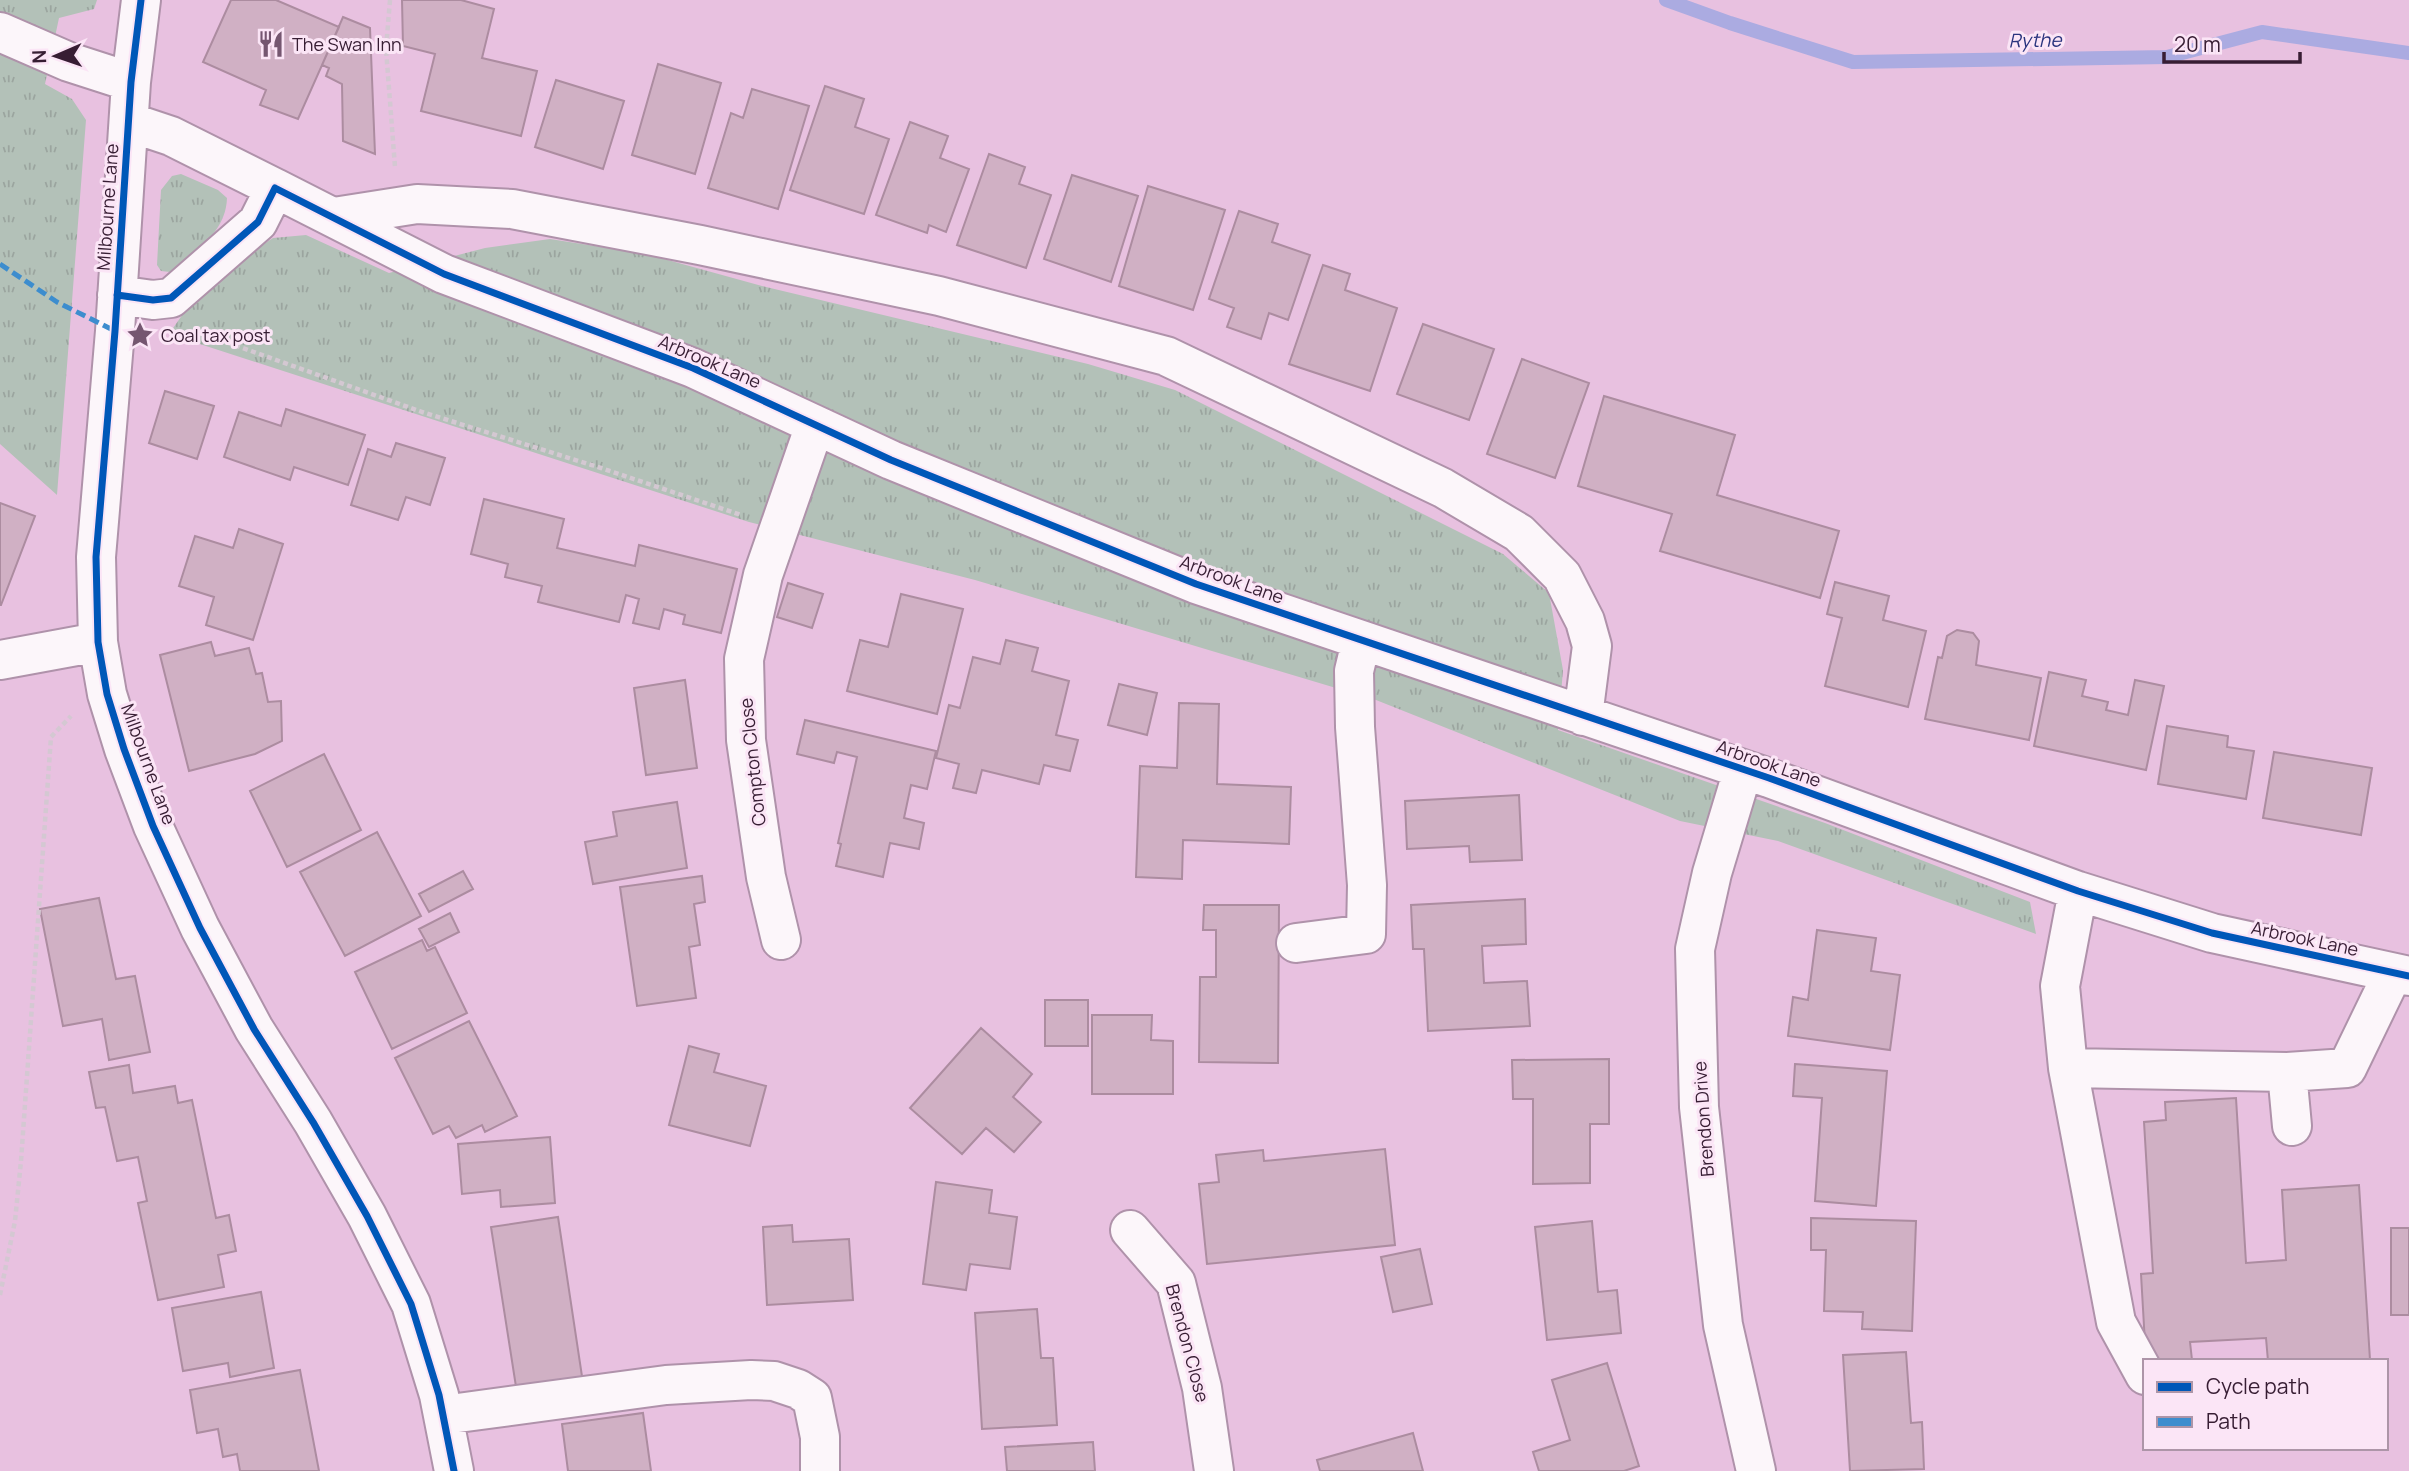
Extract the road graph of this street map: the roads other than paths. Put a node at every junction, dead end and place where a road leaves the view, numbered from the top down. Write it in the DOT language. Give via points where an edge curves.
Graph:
graph roads {
  1 [pos="141,0"];
  2 [pos="0,32"];
  3 [pos="131,82"];
  4 [pos="129,122"];
  5 [pos="275,188"];
  6 [pos="334,217"];
  7 [pos="135,297"];
  8 [pos="816,425"];
  9 [pos="98,642"];
  10 [pos="1362,642"];
  11 [pos="0,660"];
  12 [pos="1583,716"];
  13 [pos="1743,770"];
  14 [pos="2078,891"];
  15 [pos="780,940"];
  16 [pos="1296,943"];
  17 [pos="2401,975"];
  18 [pos="2068,1068"];
  19 [pos="2287,1072"];
  20 [pos="2291,1126"];
  21 [pos="1130,1230"];
  22 [pos="2143,1371"];
  23 [pos="443,1415"];
  24 [pos="454,1471"];
  25 [pos="820,1471"];
  26 [pos="1214,1471"];
  27 [pos="1756,1471"];
  1 -- 3 [label="street, Milbourne Lane"];
  2 -- 3 [label="street"];
  3 -- 4 [label="street, Milbourne Lane"];
  4 -- 5 [label="street, Arbrook Lane" via="171,136"];
  4 -- 7 [label="street, Milbourne Lane"];
  5 -- 6 [label="street, Arbrook Lane"];
  5 -- 7 [label="street" via="258,222 171,298"];
  6 -- 8 [label="street, Arbrook Lane" via="444,274 693,368"];
  6 -- 12 [label="street" via="417,204 512,209 939,296 1166,356 1443,488 1518,533 1562,576 1585,621 1592,646"];
  7 -- 9 [label="street, Milbourne Lane" via="96,557"];
  8 -- 10 [label="street, Arbrook Lane" via="1184,579"];
  8 -- 15 [label="street, Compton Close" via="762,575 744,659 746,740"];
  9 -- 11 [label="street"];
  9 -- 23 [label="street, Milbourne Lane" via="107,694 153,826 254,1029 367,1216 411,1304"];
  10 -- 12 [label="street, Arbrook Lane"];
  10 -- 16 [label="street" via="1354,671 1366,934"];
  12 -- 13 [label="street, Arbrook Lane"];
  13 -- 14 [label="street, Arbrook Lane"];
  13 -- 27 [label="street, Brendon Drive" via="1695,949 1699,1107 1723,1325"];
  14 -- 17 [label="street, Arbrook Lane" via="2212,933"];
  14 -- 18 [label="street" via="2060,986"];
  17 -- 19 [label="street" via="2347,1068"];
  18 -- 19 [label="street"];
  18 -- 22 [label="street" via="2116,1322"];
  19 -- 20 [label="street"];
  21 -- 26 [label="street, Brendon Close" via="1176,1283 1202,1388"];
  23 -- 24 [label="street, Milbourne Lane"];
  23 -- 25 [label="street" via="666,1385 774,1381 812,1398 820,1437"];
}
